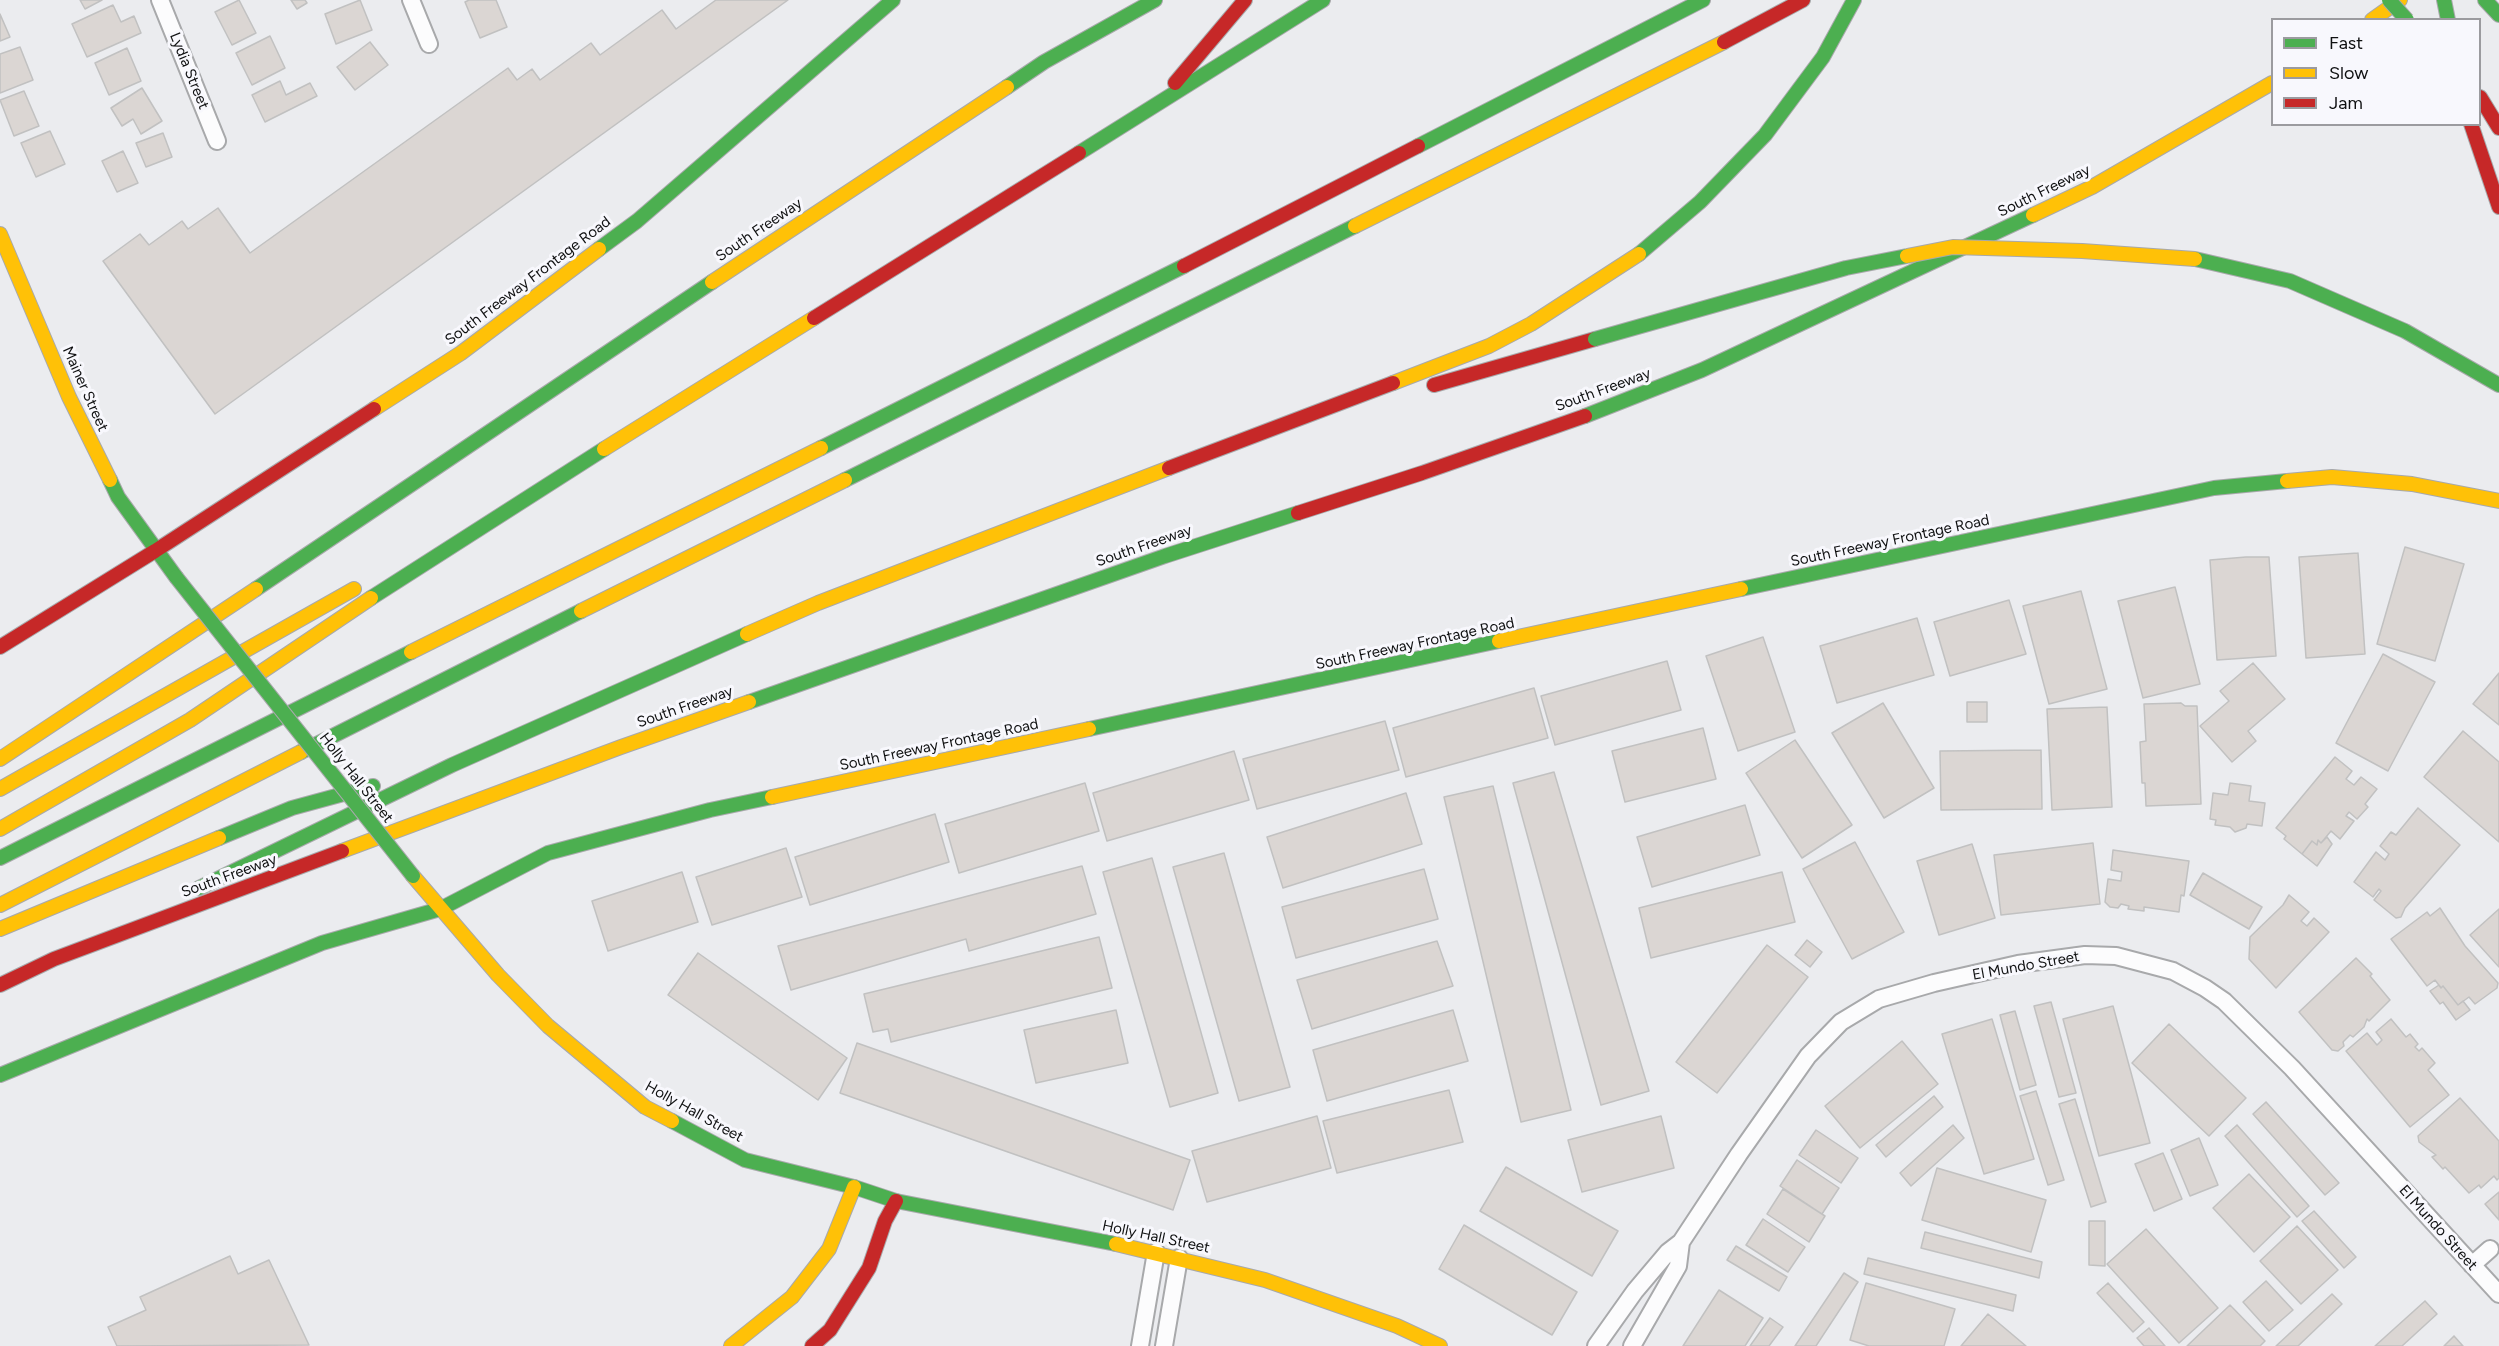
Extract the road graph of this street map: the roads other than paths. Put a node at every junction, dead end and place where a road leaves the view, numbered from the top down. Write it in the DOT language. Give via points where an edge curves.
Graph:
graph roads {
  1 [pos="160,0"];
  2 [pos="411,0"];
  3 [pos="893,0"];
  4 [pos="1155,0"];
  5 [pos="1245,0"];
  6 [pos="1323,0"];
  7 [pos="1703,0"];
  8 [pos="1803,0"];
  9 [pos="1854,0"];
  10 [pos="2389,0"];
  11 [pos="2400,0"];
  12 [pos="2444,0"];
  13 [pos="2485,0"];
  14 [pos="2499,15"];
  15 [pos="2375,18"];
  16 [pos="2405,18"];
  17 [pos="2448,18"];
  18 [pos="429,44"];
  19 [pos="2271,84"];
  20 [pos="2481,98"];
  21 [pos="2481,99"];
  22 [pos="1160,101"];
  23 [pos="2499,115"];
  24 [pos="2472,126"];
  25 [pos="2499,128"];
  26 [pos="217,141"];
  27 [pos="2499,207"];
  28 [pos="0,234"];
  29 [pos="2499,384"];
  30 [pos="1423,389"];
  31 [pos="1400,395"];
  32 [pos="1262,435"];
  33 [pos="549,484"];
  34 [pos="2499,501"];
  35 [pos="155,551"];
  36 [pos="0,647"];
  37 [pos="0,759"];
  38 [pos="453,765"];
  39 [pos="0,789"];
  40 [pos="0,829"];
  41 [pos="0,858"];
  42 [pos="0,904"];
  43 [pos="441,909"];
  44 [pos="0,929"];
  45 [pos="54,958"];
  46 [pos="0,985"];
  47 [pos="0,1076"];
  48 [pos="854,1187"];
  49 [pos="896,1201"];
  50 [pos="1681,1242"];
  51 [pos="2490,1249"];
  52 [pos="1156,1252"];
  53 [pos="1179,1258"];
  54 [pos="2472,1265"];
  55 [pos="2499,1294"];
  56 [pos="730,1346"];
  57 [pos="812,1346"];
  58 [pos="1140,1346"];
  59 [pos="1164,1346"];
  60 [pos="1440,1346"];
  61 [pos="1596,1346"];
  62 [pos="1632,1346"];
  1 -- 26 [label="street, Lydia Street"];
  2 -- 18 [label="street"];
  3 -- 35 [label="main road, South Freeway Frontage Road" via="638,221 461,352"];
  4 -- 37 [label="main road, South Freeway" via="1044,62 792,227"];
  5 -- 22 [label="main road"];
  6 -- 22 [label="main road"];
  7 -- 41 [label="main road" via="1027,346"];
  8 -- 42 [label="main road"];
  9 -- 32 [label="main road" via="1823,57 1765,135 1700,202 1634,259 1489,346"];
  10 -- 16 [label="main road, bridge"];
  11 -- 15 [label="main road"];
  12 -- 17 [label="main road"];
  13 -- 14 [label="main road"];
  19 -- 45 [label="main road, South Freeway" via="2092,187 1702,370 1623,402 1422,473 1165,556 621,747"];
  20 -- 23 [label="main road"];
  21 -- 25 [label="main road"];
  22 -- 33 [label="main road"];
  24 -- 27 [label="main road"];
  28 -- 35 [label="main road, Mainer Street" via="69,396 118,498"];
  29 -- 30 [label="main road, bridge" via="2405,331 2290,281 2194,258 1953,247 1845,268"];
  31 -- 32 [label="main road"];
  32 -- 38 [label="main road" via="818,603"];
  33 -- 39 [label="main road"];
  33 -- 40 [label="main road" via="190,720"];
  34 -- 43 [label="main road, South Freeway Frontage Road" via="2412,484 2332,477 2214,488 722,808 548,853"];
  35 -- 36 [label="main road, South Freeway Frontage Road"];
  35 -- 43 [label="main road, Holly Hall Street, bridge"];
  38 -- 44 [label="main road" via="292,808"];
  38 -- 45 [label="main road"];
  43 -- 47 [label="main road, South Freeway Frontage Road" via="322,943"];
  43 -- 48 [label="main road, Holly Hall Street" via="548,1026 645,1107 745,1160"];
  45 -- 46 [label="main road, South Freeway"];
  48 -- 49 [label="main road, Holly Hall Street"];
  48 -- 56 [label="main road" via="829,1249 792,1297"];
  49 -- 52 [label="main road, Holly Hall Street"];
  49 -- 57 [label="main road" via="869,1268 830,1330"];
  50 -- 54 [label="street, El Mundo Street" via="1808,1056 1841,1022 1879,999 1934,983 2059,958 2116,956 2173,970 2224,1001 2292,1068"];
  50 -- 61 [label="street, El Mundo Street" via="1635,1291"];
  50 -- 62 [label="street, El Mundo Street" via="1678,1266"];
  51 -- 54 [label="street"];
  52 -- 53 [label="main road, Holly Hall Street"];
  52 -- 58 [label="street"];
  53 -- 59 [label="street"];
  53 -- 60 [label="main road, Holly Hall Street" via="1265,1280 1397,1326"];
  54 -- 55 [label="street, El Mundo Street"];
}
